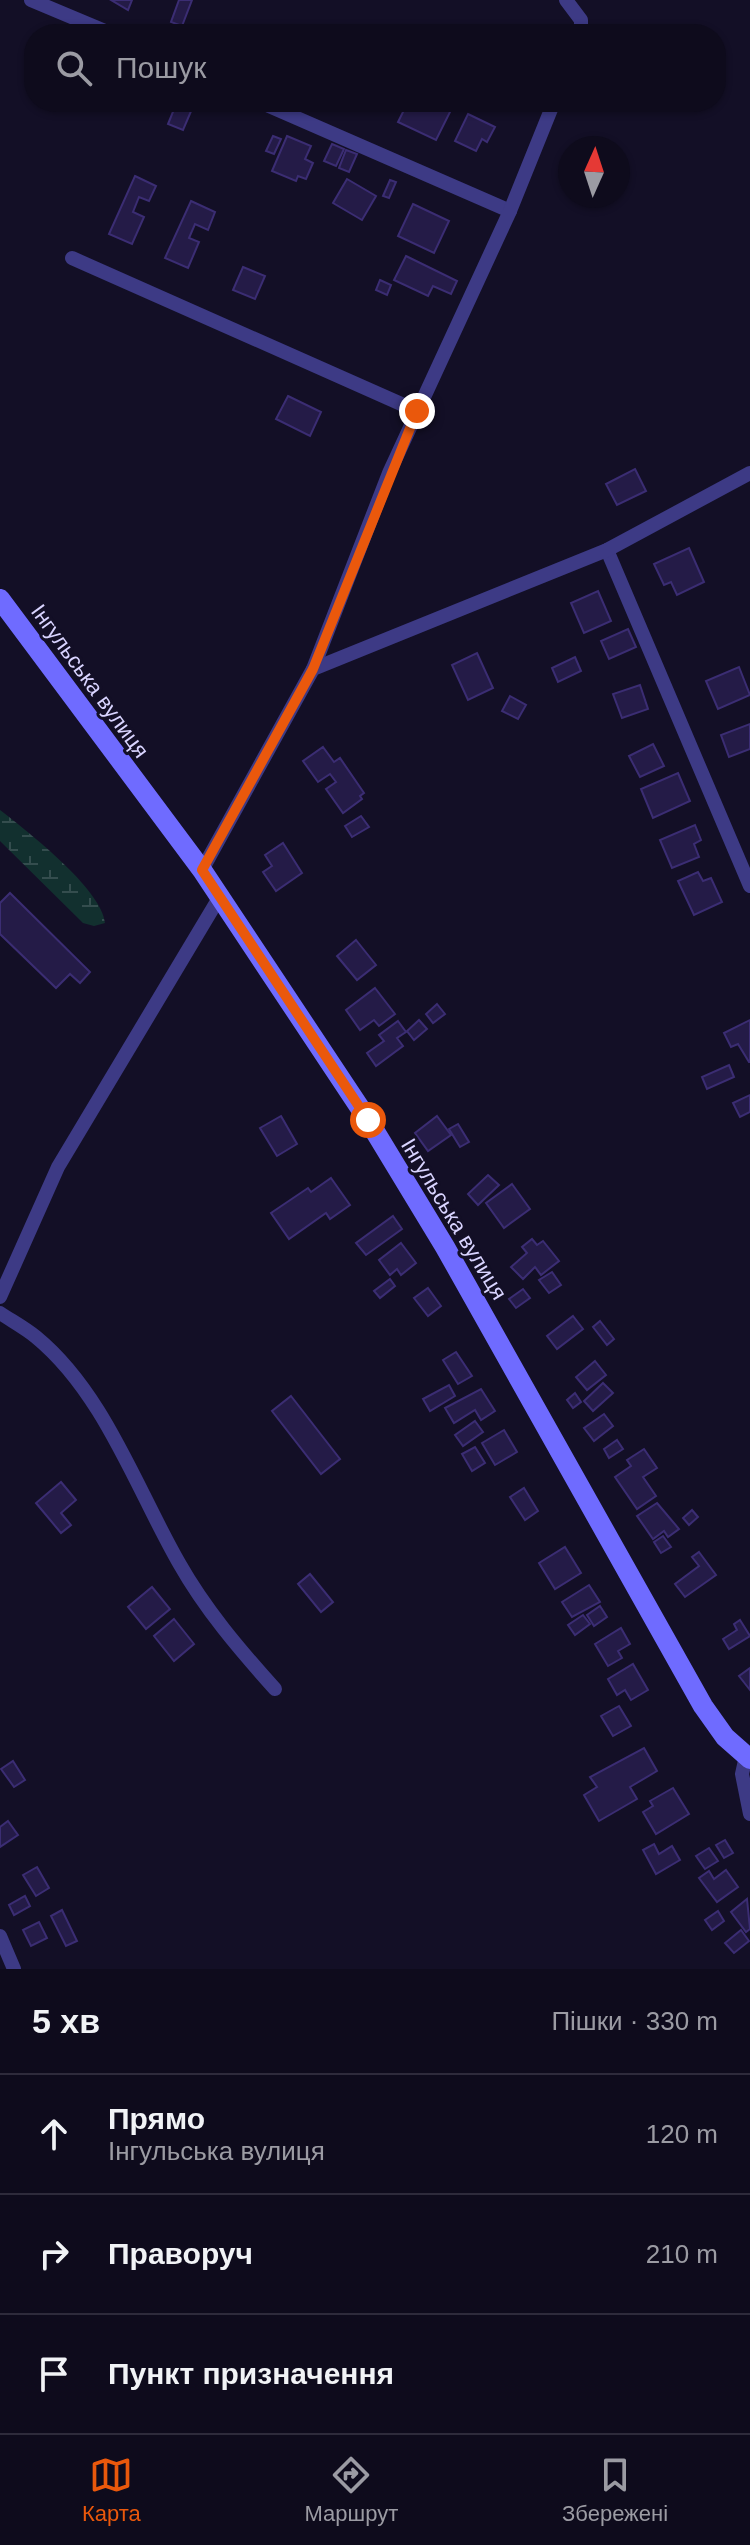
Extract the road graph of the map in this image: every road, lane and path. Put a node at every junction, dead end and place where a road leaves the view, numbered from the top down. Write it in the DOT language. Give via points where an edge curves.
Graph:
graph roads {
  1 [pos="31,0"];
  2 [pos="566,0"];
  3 [pos="88,24"];
  4 [pos="581,24"];
  5 [pos="283,112"];
  6 [pos="550,112"];
  7 [pos="510,211"];
  8 [pos="72,258"];
  9 [pos="417,411"];
  10 [pos="750,473"];
  11 [pos="607,550"];
  12 [pos="0,599"];
  13 [pos="313,669"];
  14 [pos="202,870"];
  15 [pos="750,886"];
  16 [pos="219,898"];
  17 [pos="0,1297"];
  18 [pos="0,1313"];
  19 [pos="275,1689"];
  20 [pos="748,1758"];
  21 [pos="750,1814"];
  22 [pos="0,1936"];
  23 [pos="14,1969"];
  1 -- 3 [label="street"];
  2 -- 4 [label="street"];
  5 -- 7 [label="street"];
  6 -- 7 [label="street"];
  7 -- 9 [label="street"];
  8 -- 9 [label="street"];
  9 -- 13 [label="street"];
  10 -- 11 [label="street"];
  11 -- 13 [label="street"];
  11 -- 15 [label="street"];
  12 -- 14 [label="street, Інгульська вулиця"];
  13 -- 14 [label="street"];
  14 -- 16 [label="street, Інгульська вулиця"];
  16 -- 17 [label="street" via="58,1167"];
  16 -- 20 [label="street, Інгульська вулиця" via="445,1247 703,1706"];
  18 -- 19 [label="street" via="36,1337 69,1371 180,1565 226,1633"];
  20 -- 21 [label="street, Інгульська вулиця" via="742,1774"];
  22 -- 23 [label="street"];
}
